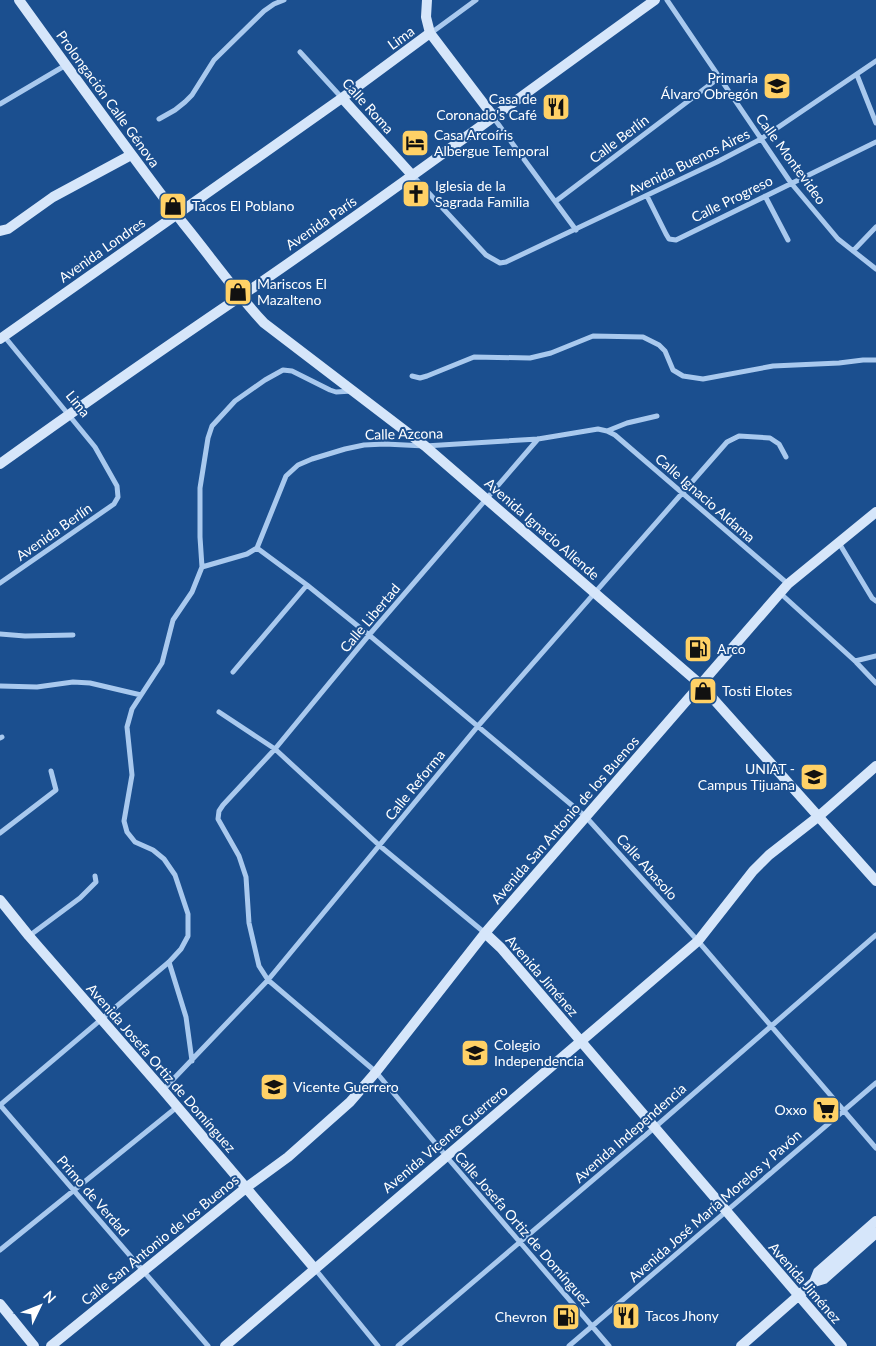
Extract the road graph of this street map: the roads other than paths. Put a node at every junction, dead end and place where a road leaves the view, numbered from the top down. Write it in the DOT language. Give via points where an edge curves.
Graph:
graph roads {
  1 [pos="19,0"];
  2 [pos="284,0"];
  3 [pos="427,0"];
  4 [pos="476,0"];
  5 [pos="655,0"];
  6 [pos="667,0"];
  7 [pos="430,33"];
  8 [pos="300,52"];
  9 [pos="876,61"];
  10 [pos="66,65"];
  11 [pos="857,75"];
  12 [pos="720,77"];
  13 [pos="342,98"];
  14 [pos="0,104"];
  15 [pos="492,116"];
  16 [pos="159,119"];
  17 [pos="876,122"];
  18 [pos="761,139"];
  19 [pos="876,142"];
  20 [pos="132,155"];
  21 [pos="412,175"];
  22 [pos="791,183"];
  23 [pos="647,196"];
  24 [pos="764,196"];
  25 [pos="556,201"];
  26 [pos="177,214"];
  27 [pos="876,227"];
  28 [pos="576,230"];
  29 [pos="0,231"];
  30 [pos="788,240"];
  31 [pos="853,251"];
  32 [pos="500,263"];
  33 [pos="876,269"];
  34 [pos="241,296"];
  35 [pos="2,338"];
  36 [pos="876,360"];
  37 [pos="412,376"];
  38 [pos="355,391"];
  39 [pos="69,414"];
  40 [pos="657,416"];
  41 [pos="607,431"];
  42 [pos="538,439"];
  43 [pos="425,446"];
  44 [pos="786,456"];
  45 [pos="0,464"];
  46 [pos="682,492"];
  47 [pos="118,497"];
  48 [pos="487,499"];
  49 [pos="876,512"];
  50 [pos="838,542"];
  51 [pos="257,548"];
  52 [pos="202,567"];
  53 [pos="0,583"];
  54 [pos="788,584"];
  55 [pos="307,586"];
  56 [pos="594,593"];
  57 [pos="780,593"];
  58 [pos="876,601"];
  59 [pos="0,634"];
  60 [pos="369,635"];
  61 [pos="74,636"];
  62 [pos="876,656"];
  63 [pos="855,661"];
  64 [pos="232,672"];
  65 [pos="876,683"];
  66 [pos="700,684"];
  67 [pos="0,686"];
  68 [pos="141,696"];
  69 [pos="219,712"];
  70 [pos="478,726"];
  71 [pos="275,750"];
  72 [pos="876,766"];
  73 [pos="52,771"];
  74 [pos="219,811"];
  75 [pos="819,816"];
  76 [pos="586,817"];
  77 [pos="0,833"];
  78 [pos="380,846"];
  79 [pos="95,876"];
  80 [pos="876,881"];
  81 [pos="0,900"];
  82 [pos="485,932"];
  83 [pos="876,935"];
  84 [pos="29,936"];
  85 [pos="698,941"];
  86 [pos="170,962"];
  87 [pos="268,980"];
  88 [pos="101,1018"];
  89 [pos="770,1026"];
  90 [pos="581,1042"];
  91 [pos="192,1061"];
  92 [pos="376,1072"];
  93 [pos="876,1083"];
  94 [pos="163,1090"];
  95 [pos="0,1105"];
  96 [pos="177,1106"];
  97 [pos="844,1111"];
  98 [pos="654,1128"];
  99 [pos="876,1148"];
  100 [pos="446,1156"];
  101 [pos="288,1157"];
  102 [pos="247,1188"];
  103 [pos="73,1191"];
  104 [pos="725,1211"];
  105 [pos="876,1221"];
  106 [pos="876,1233"];
  107 [pos="519,1242"];
  108 [pos="0,1250"];
  109 [pos="315,1268"];
  110 [pos="143,1271"];
  111 [pos="814,1282"];
  112 [pos="798,1296"];
  113 [pos="0,1304"];
  114 [pos="592,1327"];
  115 [pos="34,1346"];
  116 [pos="51,1346"];
  117 [pos="208,1346"];
  118 [pos="225,1346"];
  119 [pos="378,1346"];
  120 [pos="398,1346"];
  121 [pos="570,1346"];
  122 [pos="609,1346"];
  123 [pos="741,1346"];
  124 [pos="842,1346"];
  1 -- 10 [label="main road, Prolongación Calle Génova"];
  2 -- 16 [label="street" via="264,11 214,60 192,95"];
  3 -- 7 [label="main road" via="426,17"];
  4 -- 7 [label="street, Lima"];
  5 -- 15 [label="main road, Avenida París"];
  6 -- 12 [label="street, Calle Montevideo"];
  7 -- 13 [label="main road, Lima"];
  7 -- 15 [label="main road"];
  8 -- 13 [label="street, Calle Roma"];
  9 -- 11 [label="street, Avenida Buenos Aires"];
  10 -- 14 [label="street"];
  10 -- 20 [label="main road, Prolongación Calle Génova"];
  11 -- 17 [label="street"];
  11 -- 18 [label="street, Avenida Buenos Aires"];
  12 -- 18 [label="street, Calle Montevideo"];
  12 -- 25 [label="street, Calle Berlín"];
  13 -- 21 [label="main road, Calle Roma"];
  13 -- 26 [label="main road, Avenida Londres"];
  15 -- 21 [label="main road, Avenida París"];
  15 -- 25 [label="street"];
  18 -- 22 [label="street, Calle Montevideo"];
  18 -- 23 [label="street, Avenida Buenos Aires"];
  19 -- 22 [label="street, Calle Progreso"];
  20 -- 26 [label="main road, Prolongación Calle Génova"];
  20 -- 29 [label="main road" via="53,197 8,229"];
  21 -- 32 [label="street, Calle Roma" via="486,255"];
  21 -- 34 [label="main road, Avenida París"];
  22 -- 24 [label="street, Calle Progreso"];
  22 -- 31 [label="street, Calle Montevideo" via="828,228"];
  23 -- 24 [label="street, Calle Progreso" via="666,234 676,240"];
  23 -- 28 [label="street, Avenida Buenos Aires"];
  24 -- 30 [label="street"];
  25 -- 28 [label="street"];
  26 -- 34 [label="main road, Avenida Ignacio Allende"];
  26 -- 35 [label="main road, Avenida Londres"];
  27 -- 31 [label="street"];
  28 -- 32 [label="street, Avenida Buenos Aires"];
  31 -- 33 [label="street, Calle Montevideo"];
  34 -- 38 [label="main road, Avenida Ignacio Allende" via="264,323"];
  34 -- 39 [label="main road, Avenida París"];
  35 -- 39 [label="street, Lima"];
  36 -- 37 [label="street" via="773,366 703,379 683,376 673,370 665,351 643,337 593,336 530,358 474,357 427,376"];
  38 -- 43 [label="main road, Avenida Ignacio Allende"];
  38 -- 52 [label="street" via="336,392 292,371 282,370 235,401 212,426 200,488"];
  39 -- 45 [label="main road, Avenida París"];
  39 -- 47 [label="street, Lima" via="95,447 117,486"];
  40 -- 41 [label="street, Calle Azcona"];
  41 -- 42 [label="street, Calle Azcona"];
  41 -- 46 [label="street, Calle Ignacio Aldama"];
  42 -- 43 [label="street, Calle Azcona"];
  42 -- 48 [label="street, Calle Libertad"];
  43 -- 48 [label="main road, Avenida Ignacio Allende"];
  43 -- 51 [label="street, Calle Azcona" via="364,445 298,464 286,476"];
  44 -- 46 [label="street, Calle Reforma" via="779,444 770,438 733,438"];
  46 -- 54 [label="street, Calle Ignacio Aldama"];
  46 -- 56 [label="street, Calle Reforma"];
  47 -- 53 [label="street, Avenida Berlín" via="114,504"];
  48 -- 56 [label="main road, Avenida Ignacio Allende"];
  48 -- 60 [label="street, Calle Libertad"];
  49 -- 50 [label="main road, Avenida San Antonio de los Buenos"];
  50 -- 54 [label="main road, Avenida San Antonio de los Buenos"];
  50 -- 58 [label="street"];
  51 -- 52 [label="street"];
  51 -- 55 [label="street, Calle Abasolo"];
  52 -- 68 [label="street" via="192,592 173,620 162,663"];
  54 -- 57 [label="main road, Avenida San Antonio de los Buenos"];
  55 -- 60 [label="street, Calle Abasolo"];
  55 -- 64 [label="street"];
  56 -- 66 [label="main road, Avenida Ignacio Allende"];
  56 -- 70 [label="street, Calle Reforma"];
  57 -- 63 [label="street"];
  57 -- 66 [label="main road, Avenida San Antonio de los Buenos"];
  59 -- 61 [label="street"];
  60 -- 70 [label="street, Calle Abasolo"];
  60 -- 71 [label="street, Calle Libertad"];
  62 -- 63 [label="street"];
  63 -- 65 [label="street"];
  66 -- 75 [label="main road, Avenida Ignacio Allende"];
  66 -- 76 [label="main road, Avenida San Antonio de los Buenos"];
  67 -- 68 [label="street" via="90,683"];
  68 -- 86 [label="street" via="132,709 127,728 132,775 124,821 135,842 164,859 175,875 188,914 188,936"];
  69 -- 71 [label="street, Avenida Jiménez"];
  70 -- 76 [label="street, Calle Abasolo"];
  70 -- 78 [label="street, Calle Reforma"];
  71 -- 74 [label="street, Calle Libertad"];
  71 -- 78 [label="street, Avenida Jiménez"];
  72 -- 75 [label="main road, Avenida Vicente Guerrero"];
  73 -- 77 [label="street" via="56,790"];
  74 -- 87 [label="street, Calle Josefa Ortiz de Domínguez" via="218,819 239,856 246,877 249,923 260,966"];
  75 -- 80 [label="main road, Avenida Ignacio Allende"];
  75 -- 85 [label="main road, Avenida Vicente Guerrero" via="753,871"];
  76 -- 82 [label="main road, Avenida San Antonio de los Buenos"];
  76 -- 85 [label="street, Calle Abasolo"];
  78 -- 82 [label="street, Avenida Jiménez"];
  78 -- 87 [label="street, Calle Reforma"];
  79 -- 84 [label="street" via="96,882 80,898"];
  81 -- 84 [label="main road, Avenida Josefa Ortiz de Domínguez"];
  82 -- 90 [label="main road, Avenida Jiménez"];
  82 -- 92 [label="main road, Avenida San Antonio de los Buenos"];
  83 -- 89 [label="street, Avenida Independencia"];
  84 -- 88 [label="main road, Avenida Josefa Ortiz de Domínguez"];
  85 -- 89 [label="street, Calle Abasolo"];
  85 -- 90 [label="main road, Avenida Vicente Guerrero"];
  86 -- 88 [label="street"];
  86 -- 91 [label="street" via="186,1017"];
  87 -- 91 [label="street, Calle Reforma"];
  87 -- 92 [label="street, Calle Josefa Ortiz de Domínguez"];
  88 -- 94 [label="main road, Avenida Josefa Ortiz de Domínguez"];
  88 -- 95 [label="street"];
  89 -- 97 [label="street, Calle Abasolo"];
  89 -- 98 [label="street, Avenida Independencia"];
  90 -- 98 [label="main road, Avenida Jiménez"];
  90 -- 100 [label="main road, Avenida Vicente Guerrero"];
  91 -- 94 [label="street, Calle Reforma"];
  92 -- 100 [label="street, Calle Josefa Ortiz de Domínguez"];
  92 -- 101 [label="main road, Avenida San Antonio de los Buenos" via="333,1118"];
  93 -- 97 [label="street, Avenida José María Morelos y Pavón"];
  94 -- 96 [label="main road, Avenida Josefa Ortiz de Domínguez"];
  95 -- 103 [label="street, Primo de Verdad"];
  96 -- 102 [label="main road, Avenida Josefa Ortiz de Domínguez"];
  96 -- 103 [label="street"];
  97 -- 99 [label="street, Calle Abasolo"];
  97 -- 104 [label="street, Avenida José María Morelos y Pavón"];
  98 -- 104 [label="main road, Avenida Jiménez"];
  98 -- 107 [label="street, Avenida Independencia"];
  100 -- 107 [label="street, Calle Josefa Ortiz de Domínguez"];
  100 -- 109 [label="main road, Avenida Vicente Guerrero"];
  101 -- 102 [label="main road, Calle San Antonio de los Buenos"];
  102 -- 109 [label="main road, Avenida Josefa Ortiz de Domínguez"];
  102 -- 110 [label="main road, Calle San Antonio de los Buenos"];
  103 -- 108 [label="street"];
  103 -- 110 [label="street, Primo de Verdad"];
  104 -- 112 [label="main road, Avenida Jiménez"];
  104 -- 114 [label="street, Avenida José María Morelos y Pavón"];
  105 -- 111 [label="main road" via="818,1272"];
  106 -- 111 [label="main road" via="824,1279"];
  107 -- 114 [label="street, Calle Josefa Ortiz de Domínguez"];
  107 -- 120 [label="street, Avenida Independencia"];
  109 -- 118 [label="main road, Avenida Vicente Guerrero"];
  109 -- 119 [label="street, Avenida Josefa Ortiz de Domínguez"];
  110 -- 116 [label="main road, Calle San Antonio de los Buenos"];
  110 -- 117 [label="street, Primo de Verdad"];
  111 -- 112 [label="main road"];
  112 -- 123 [label="main road"];
  112 -- 124 [label="main road, Avenida Jiménez"];
  113 -- 115 [label="main road"];
  114 -- 121 [label="street, Avenida José María Morelos y Pavón"];
  114 -- 122 [label="street, Calle Josefa Ortiz de Domínguez"];
}
